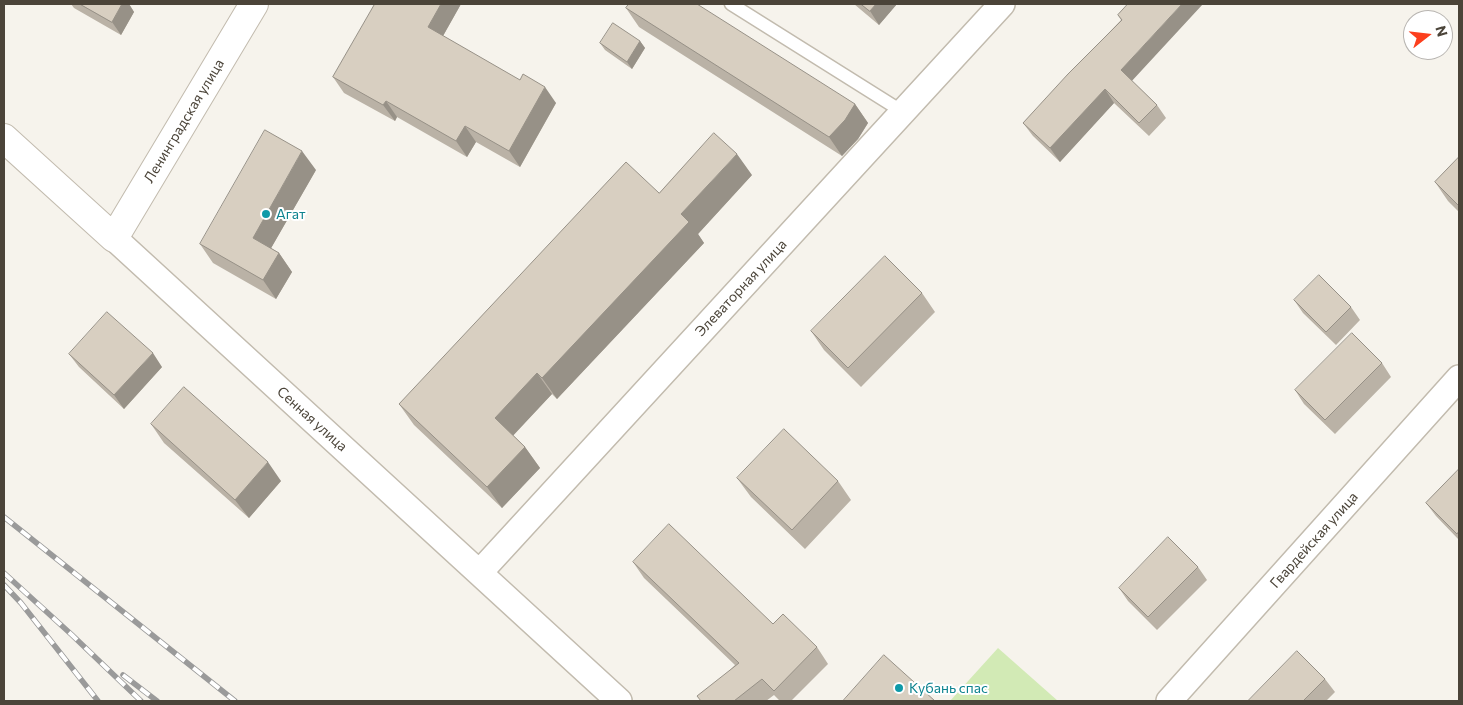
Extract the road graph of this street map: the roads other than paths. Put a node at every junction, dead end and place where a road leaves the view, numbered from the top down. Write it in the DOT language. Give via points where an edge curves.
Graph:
graph roads {
  1 [pos="254,4"];
  2 [pos="731,4"];
  3 [pos="1002,4"];
  4 [pos="902,112"];
  5 [pos="4,138"];
  6 [pos="114,238"];
  7 [pos="1459,378"];
  8 [pos="480,572"];
  9 [pos="619,701"];
  10 [pos="1169,701"];
  1 -- 6 [label="street, Ленинградская улица"];
  2 -- 4 [label="lane"];
  3 -- 4 [label="street, Элеваторная улица"];
  4 -- 8 [label="street, Элеваторная улица"];
  5 -- 6 [label="street, Сенная улица"];
  6 -- 8 [label="street, Сенная улица"];
  7 -- 10 [label="street, Гвардейская улица"];
  8 -- 9 [label="street, Сенная улица"];
}
